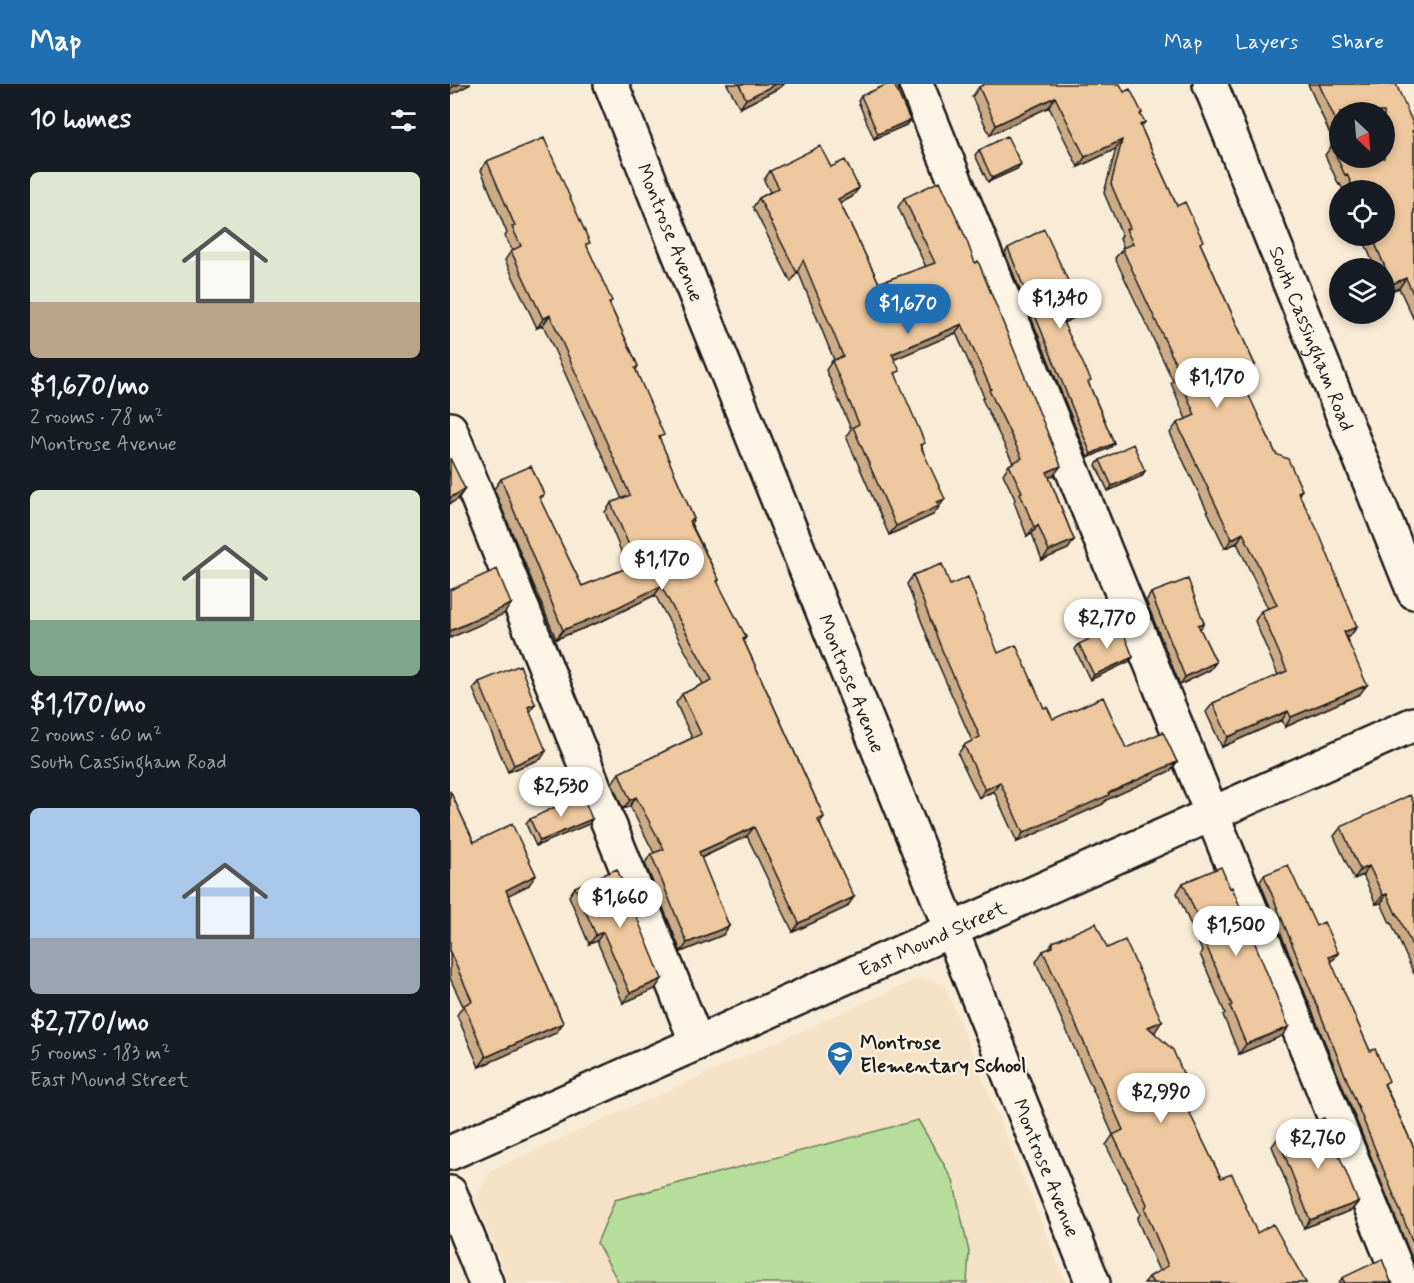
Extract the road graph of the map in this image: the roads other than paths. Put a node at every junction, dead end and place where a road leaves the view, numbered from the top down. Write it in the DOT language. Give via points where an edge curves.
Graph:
graph roads {
  1 [pos="611,84"];
  2 [pos="916,84"];
  3 [pos="1210,84"];
  4 [pos="450,429"];
  5 [pos="1414,592"];
  6 [pos="1414,724"];
  7 [pos="1212,814"];
  8 [pos="951,930"];
  9 [pos="697,1043"];
  10 [pos="450,1153"];
  11 [pos="450,1192"];
  12 [pos="486,1283"];
  13 [pos="1093,1283"];
  14 [pos="1402,1283"];
  1 -- 8 [label="street, Montrose Avenue"];
  2 -- 7 [label="street"];
  3 -- 5 [label="street, South Cassingham Road"];
  4 -- 9 [label="street"];
  6 -- 7 [label="street, East Mound Street"];
  7 -- 8 [label="street, East Mound Street"];
  7 -- 14 [label="street"];
  8 -- 9 [label="street, East Mound Street"];
  8 -- 13 [label="street, Montrose Avenue"];
  9 -- 10 [label="street, East Mound Street"];
  11 -- 12 [label="street"];
}
